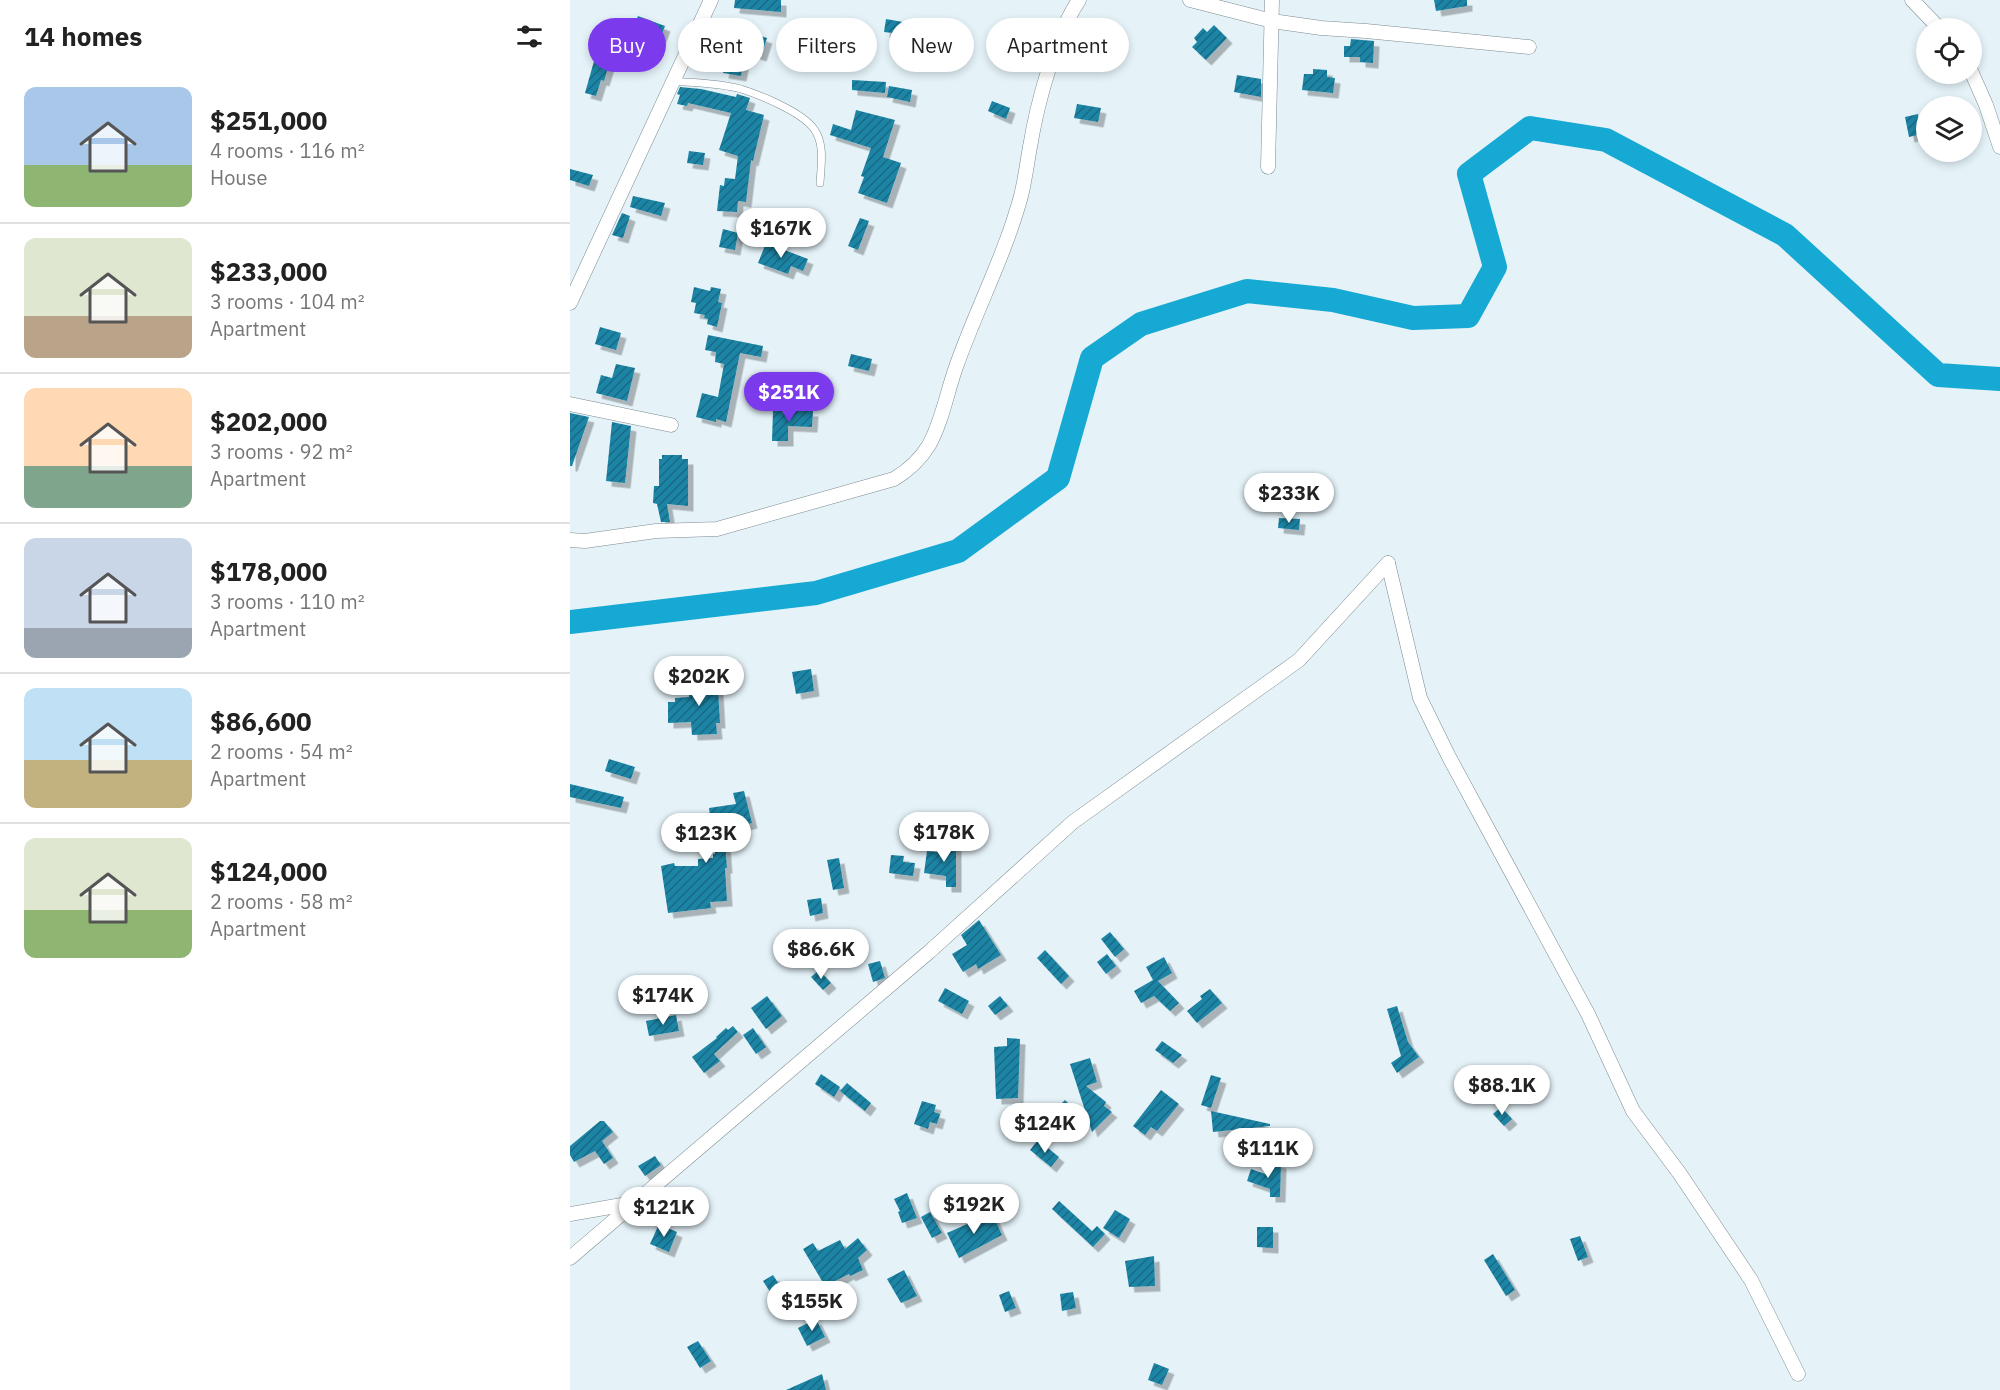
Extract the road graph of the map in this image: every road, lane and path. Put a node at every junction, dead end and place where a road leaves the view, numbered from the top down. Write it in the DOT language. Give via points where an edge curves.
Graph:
graph roads {
  1 [pos="711,0"];
  2 [pos="1079,0"];
  3 [pos="1190,0"];
  4 [pos="1272,0"];
  5 [pos="1912,0"];
  6 [pos="1929,18"];
  7 [pos="1272,21"];
  8 [pos="1529,47"];
  9 [pos="672,81"];
  10 [pos="1977,84"];
  11 [pos="2000,147"];
  12 [pos="1268,167"];
  13 [pos="820,183"];
  14 [pos="570,303"];
  15 [pos="570,404"];
  16 [pos="671,424"];
  17 [pos="570,540"];
  18 [pos="635,1203"];
  19 [pos="570,1215"];
  20 [pos="570,1258"];
  21 [pos="1798,1374"];
  1 -- 9 [label="street"];
  2 -- 17 [label="street" via="1049,72 1012,223 934,435 919,460 894,479 717,529"];
  3 -- 7 [label="street"];
  4 -- 7 [label="street"];
  5 -- 6 [label="street"];
  7 -- 8 [label="street"];
  7 -- 12 [label="street"];
  9 -- 13 [label="lane" via="741,89 797,115 814,129 822,151"];
  9 -- 14 [label="street"];
  10 -- 11 [label="street"];
  15 -- 16 [label="street"];
  18 -- 19 [label="street"];
  18 -- 20 [label="street"];
  18 -- 21 [label="street" via="929,952 1073,822 1299,660 1388,562 1420,698 1449,757 1588,1014 1633,1111 1751,1280"];
}
